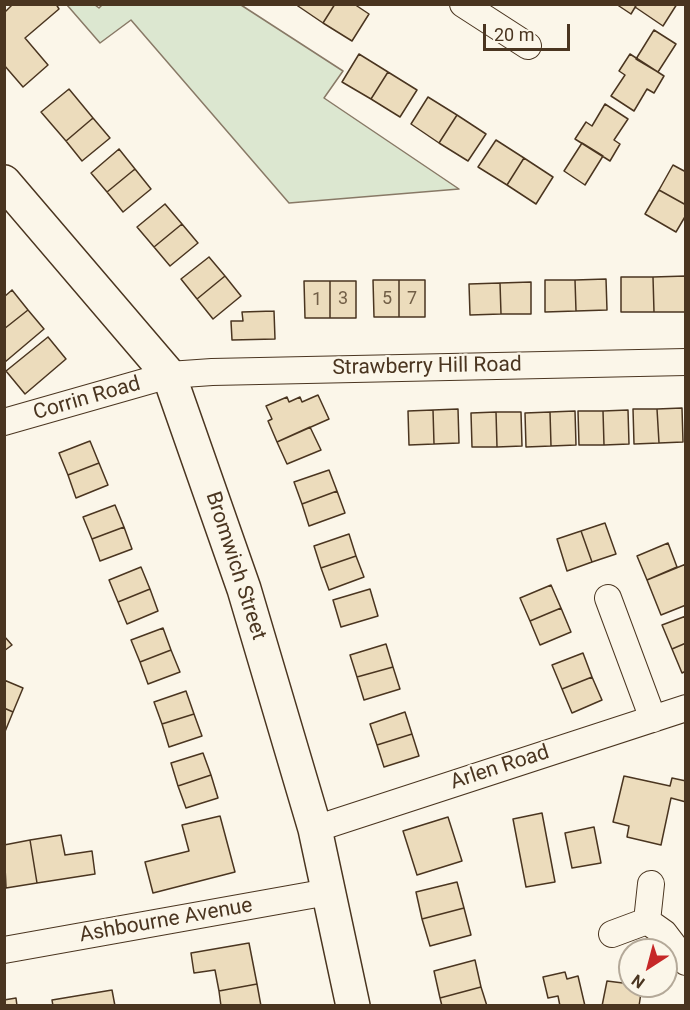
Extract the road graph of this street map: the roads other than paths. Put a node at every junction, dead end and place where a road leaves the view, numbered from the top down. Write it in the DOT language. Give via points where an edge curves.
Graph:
graph roads {
  1 [pos="463,4"];
  2 [pos="528,46"];
  3 [pos="4,182"];
  4 [pos="686,362"];
  5 [pos="169,375"];
  6 [pos="4,422"];
  7 [pos="608,598"];
  8 [pos="686,708"];
  9 [pos="653,719"];
  10 [pos="315,829"];
  11 [pos="651,884"];
  12 [pos="328,892"];
  13 [pos="647,921"];
  14 [pos="612,934"];
  15 [pos="4,950"];
  16 [pos="686,962"];
  17 [pos="353,1005"];
  1 -- 2 [label="street"];
  3 -- 5 [label="street, Bromwich Street"];
  4 -- 5 [label="street, Strawberry Hill Road"];
  5 -- 6 [label="street, Corrin Road"];
  5 -- 10 [label="street, Bromwich Street" via="244,589"];
  7 -- 9 [label="street"];
  8 -- 9 [label="street, Arlen Road"];
  9 -- 10 [label="street, Arlen Road"];
  10 -- 12 [label="street, Bromwich Street"];
  11 -- 13 [label="street"];
  12 -- 15 [label="street, Ashbourne Avenue"];
  12 -- 17 [label="street, Bromwich Street"];
  13 -- 14 [label="street"];
  13 -- 16 [label="street" via="664,933"];
}
